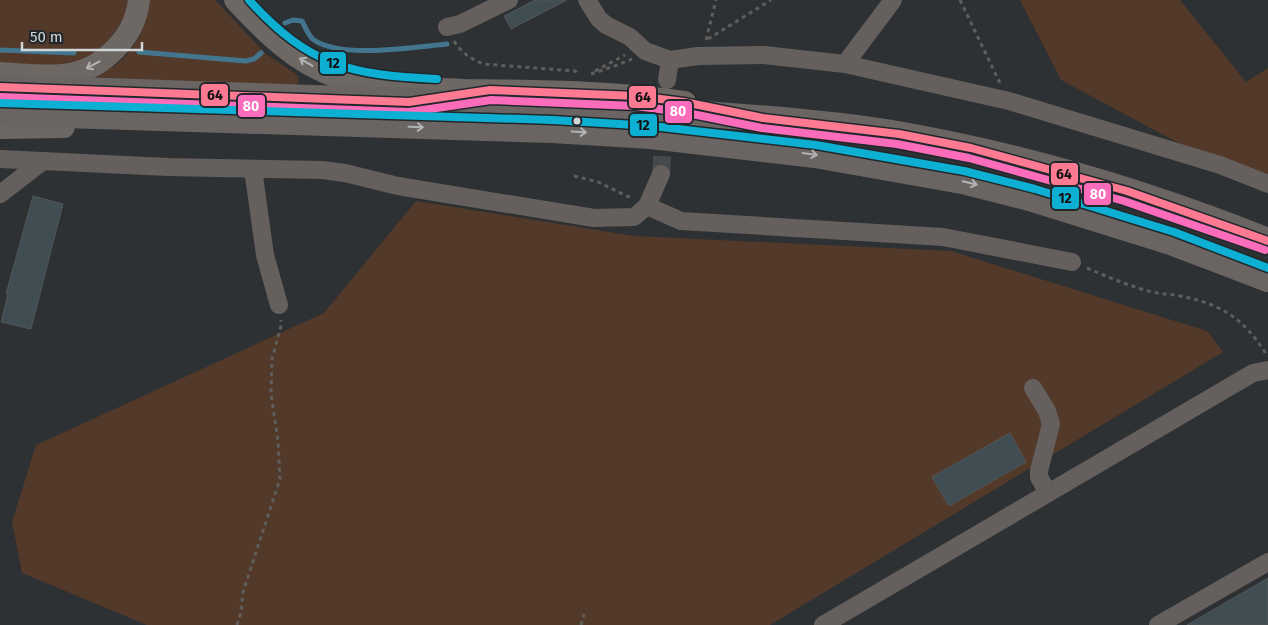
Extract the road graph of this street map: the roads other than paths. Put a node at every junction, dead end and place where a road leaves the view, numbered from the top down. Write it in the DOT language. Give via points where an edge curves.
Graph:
graph roads {
  1 [pos="139,0"];
  2 [pos="235,0"];
  3 [pos="509,0"];
  4 [pos="587,0"];
  5 [pos="893,0"];
  6 [pos="447,27"];
  7 [pos="654,54"];
  8 [pos="845,64"];
  9 [pos="0,73"];
  10 [pos="667,80"];
  11 [pos="0,87"];
  12 [pos="490,90"];
  13 [pos="409,102"];
  14 [pos="0,112"];
  15 [pos="763,118"];
  16 [pos="368,125"];
  17 [pos="0,128"];
  18 [pos="0,159"];
  19 [pos="43,161"];
  20 [pos="253,169"];
  21 [pos="661,174"];
  22 [pos="1268,184"];
  23 [pos="0,194"];
  24 [pos="647,206"];
  25 [pos="1268,241"];
  26 [pos="1072,262"];
  27 [pos="1268,279"];
  28 [pos="279,305"];
  29 [pos="1268,370"];
  30 [pos="1033,388"];
  31 [pos="1048,493"];
  32 [pos="1268,562"];
  33 [pos="823,625"];
  34 [pos="1158,625"];
  1 -- 9 [label="main road, one-way" via="132,26 124,40 91,67 62,75"];
  12 -- 2 [label="main road, one-way" via="398,88 337,77 316,68 276,42"];
  3 -- 6 [label="street"];
  4 -- 7 [label="street" via="599,20"];
  5 -- 8 [label="street"];
  7 -- 8 [label="street" via="764,55"];
  7 -- 10 [label="street"];
  8 -- 22 [label="street" via="1009,101 1220,165"];
  11 -- 13 [label="highway"];
  12 -- 13 [label="main road"];
  12 -- 15 [label="main road" via="637,96"];
  13 -- 15 [label="highway" via="652,110"];
  14 -- 16 [label="highway"];
  15 -- 25 [label="highway" via="899,134 971,148 1126,191"];
  16 -- 17 [label="main road" via="236,133"];
  16 -- 27 [label="highway, one-way" via="651,136 815,155 893,168 1033,199 1171,242"];
  18 -- 19 [label="street"];
  19 -- 20 [label="street"];
  19 -- 23 [label="street"];
  20 -- 24 [label="street" via="345,173 398,186 594,218 634,217"];
  20 -- 28 [label="street" via="265,255"];
  21 -- 24 [label="street"];
  24 -- 26 [label="street" via="681,221 943,238"];
  29 -- 31 [label="street" via="1253,373"];
  30 -- 31 [label="street" via="1050,424 1039,471"];
  31 -- 33 [label="street"];
  32 -- 34 [label="street"];
}
